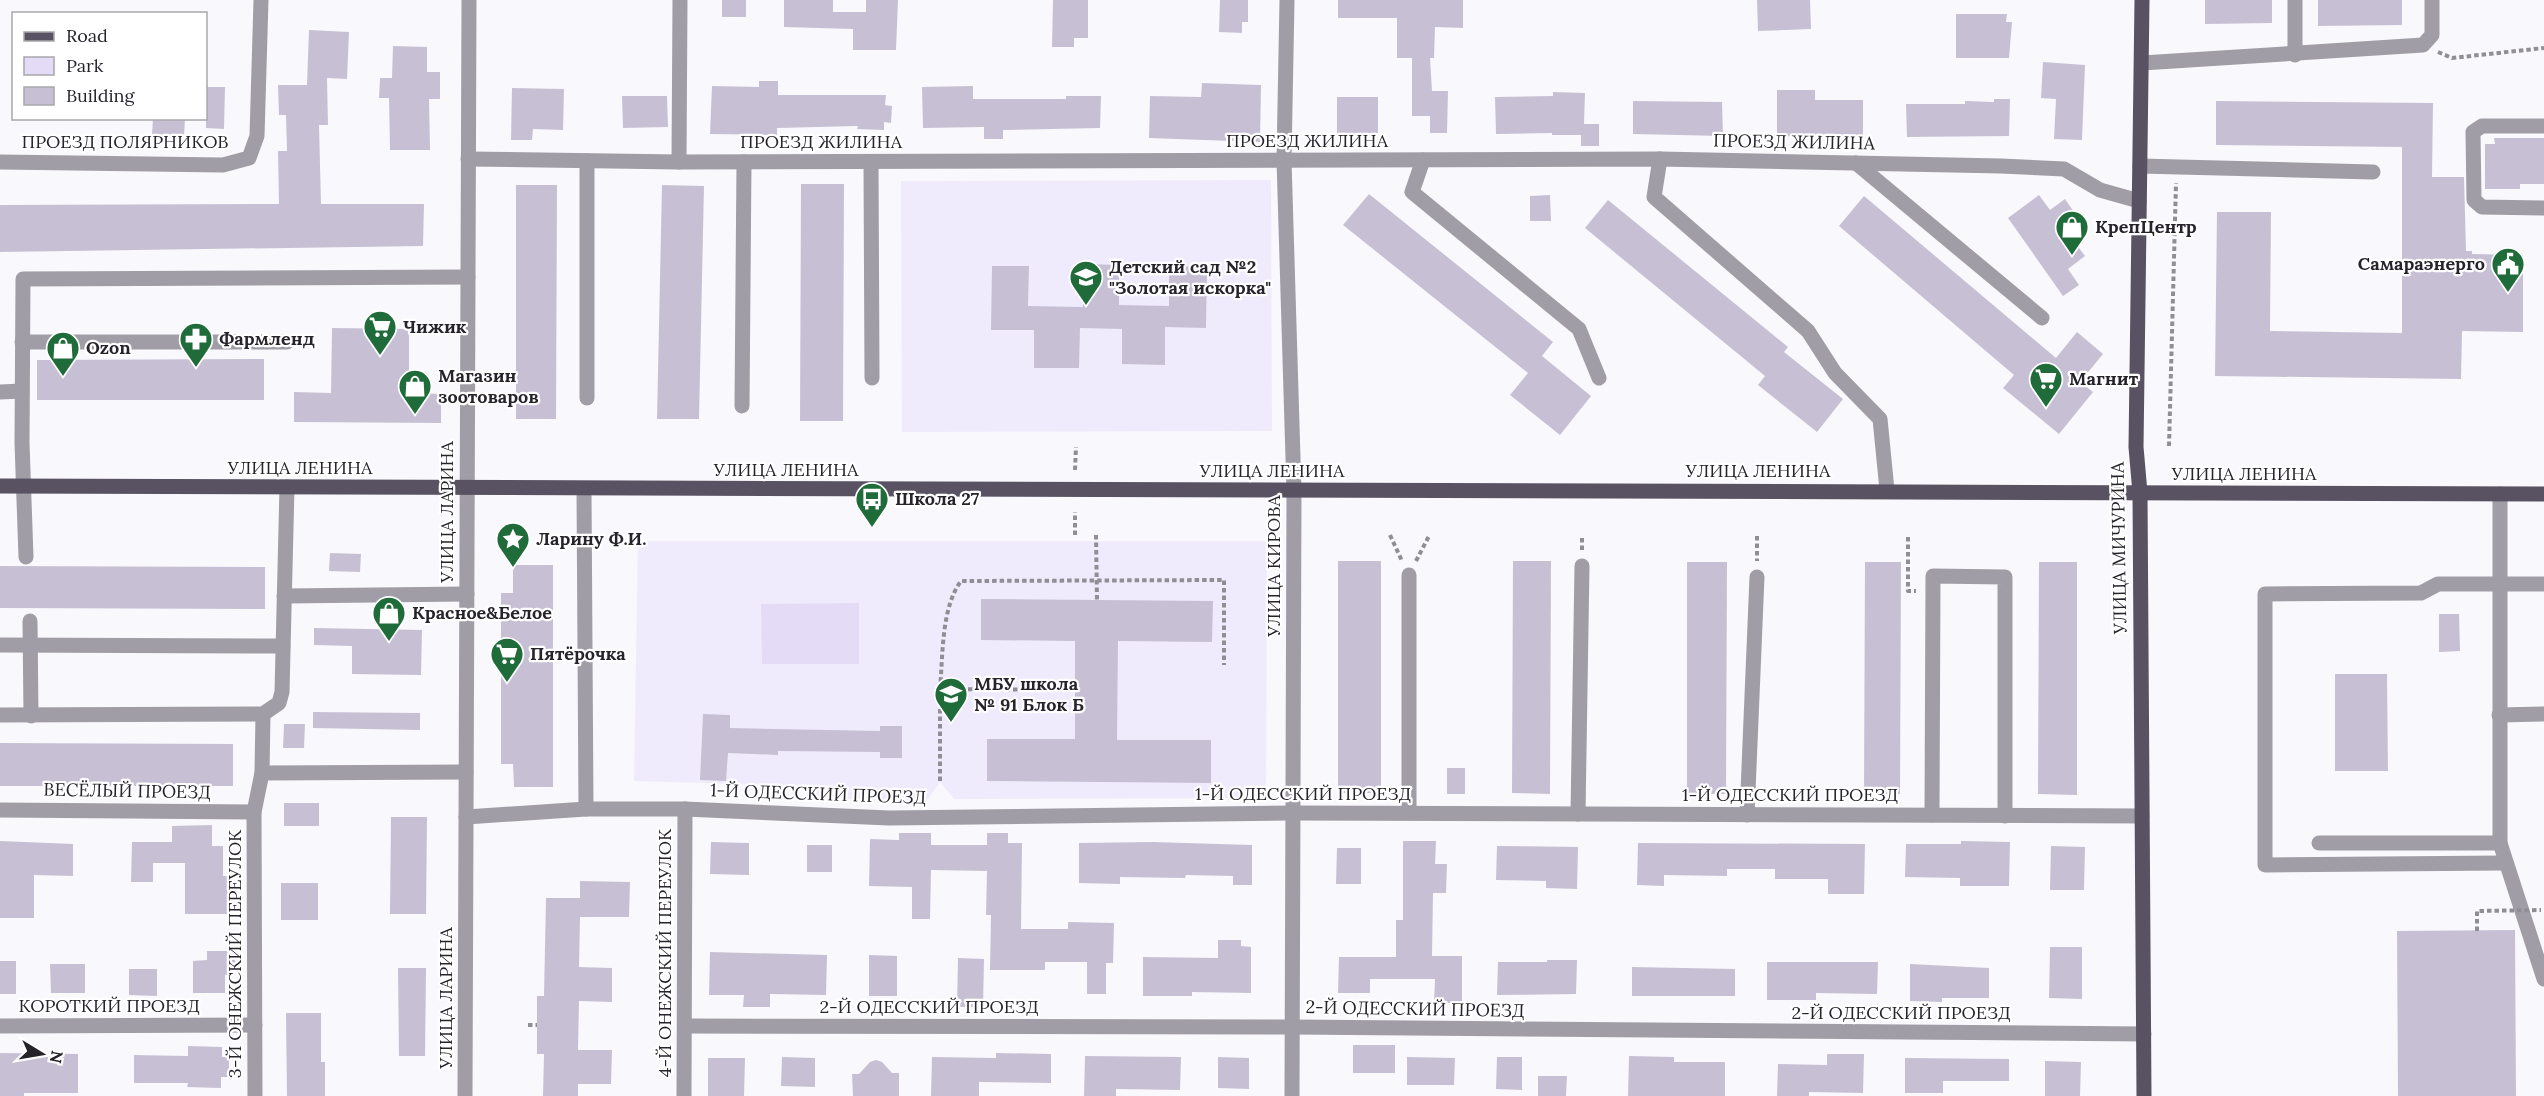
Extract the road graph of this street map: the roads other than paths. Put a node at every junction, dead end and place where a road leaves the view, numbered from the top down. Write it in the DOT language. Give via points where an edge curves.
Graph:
graph roads {
  1 [pos="261,0"];
  2 [pos="469,0"];
  3 [pos="680,0"];
  4 [pos="1287,0"];
  5 [pos="2142,0"];
  6 [pos="2295,0"];
  7 [pos="2433,0"];
  8 [pos="2295,55"];
  9 [pos="2142,63"];
  10 [pos="2544,126"];
  11 [pos="468,159"];
  12 [pos="1660,159"];
  13 [pos="1284,160"];
  14 [pos="1423,160"];
  15 [pos="587,161"];
  16 [pos="0,162"];
  17 [pos="679,162"];
  18 [pos="744,162"];
  19 [pos="871,162"];
  20 [pos="1856,163"];
  21 [pos="2140,166"];
  22 [pos="2373,172"];
  23 [pos="2139,201"];
  24 [pos="2544,208"];
  25 [pos="468,277"];
  26 [pos="2042,318"];
  27 [pos="22,342"];
  28 [pos="286,342"];
  29 [pos="872,378"];
  30 [pos="1599,378"];
  31 [pos="22,391"];
  32 [pos="0,392"];
  33 [pos="587,398"];
  34 [pos="742,406"];
  35 [pos="0,486"];
  36 [pos="24,486"];
  37 [pos="287,487"];
  38 [pos="467,488"];
  39 [pos="584,489"];
  40 [pos="1887,490"];
  41 [pos="1294,491"];
  42 [pos="2140,493"];
  43 [pos="2500,494"];
  44 [pos="2544,494"];
  45 [pos="26,557"];
  46 [pos="1582,566"];
  47 [pos="1409,575"];
  48 [pos="1757,577"];
  49 [pos="2499,584"];
  50 [pos="2544,584"];
  51 [pos="466,594"];
  52 [pos="284,596"];
  53 [pos="30,621"];
  54 [pos="0,645"];
  55 [pos="30,645"];
  56 [pos="283,646"];
  57 [pos="263,714"];
  58 [pos="2544,714"];
  59 [pos="0,715"];
  60 [pos="2499,715"];
  61 [pos="31,716"];
  62 [pos="466,772"];
  63 [pos="262,773"];
  64 [pos="586,809"];
  65 [pos="685,809"];
  66 [pos="0,810"];
  67 [pos="254,812"];
  68 [pos="1292,813"];
  69 [pos="1410,813"];
  70 [pos="1578,814"];
  71 [pos="1747,815"];
  72 [pos="1932,815"];
  73 [pos="2006,816"];
  74 [pos="2142,816"];
  75 [pos="466,817"];
  76 [pos="2319,843"];
  77 [pos="2500,843"];
  78 [pos="2504,862"];
  79 [pos="2542,969"];
  80 [pos="255,1025"];
  81 [pos="0,1026"];
  82 [pos="686,1026"];
  83 [pos="1292,1027"];
  84 [pos="2144,1034"];
  85 [pos="255,1096"];
  86 [pos="465,1096"];
  87 [pos="684,1096"];
  88 [pos="1292,1096"];
  89 [pos="2144,1096"];
  1 -- 16 [label="street, ПРОЕЗД ПОЛЯРНИКОВ" via="257,136 249,158 223,165"];
  2 -- 11 [label="street, УЛИЦА ЛАРИНА"];
  3 -- 17 [label="street"];
  4 -- 13 [label="street, УЛИЦА КИРОВА"];
  5 -- 9 [label="main road, УЛИЦА МИЧУРИНА"];
  6 -- 8 [label="street"];
  7 -- 8 [label="street" via="2432,35 2423,45"];
  8 -- 9 [label="street"];
  9 -- 21 [label="main road, УЛИЦА МИЧУРИНА"];
  10 -- 24 [label="street" via="2482,126 2473,132 2476,205"];
  11 -- 15 [label="street, ПРОЕЗД ЖИЛИНА"];
  11 -- 25 [label="street, УЛИЦА ЛАРИНА"];
  12 -- 14 [label="street, ПРОЕЗД ЖИЛИНА"];
  12 -- 20 [label="street, ПРОЕЗД ЖИЛИНА"];
  12 -- 40 [label="street" via="1654,197 1808,331 1835,373 1880,419"];
  13 -- 14 [label="street, ПРОЕЗД ЖИЛИНА"];
  13 -- 19 [label="street, ПРОЕЗД ЖИЛИНА"];
  13 -- 41 [label="street, УЛИЦА КИРОВА"];
  14 -- 30 [label="street" via="1412,192 1579,329"];
  15 -- 17 [label="street, ПРОЕЗД ЖИЛИНА"];
  15 -- 33 [label="street"];
  17 -- 18 [label="street, ПРОЕЗД ЖИЛИНА"];
  18 -- 19 [label="street, ПРОЕЗД ЖИЛИНА"];
  18 -- 34 [label="street"];
  19 -- 29 [label="street"];
  20 -- 23 [label="street, ПРОЕЗД ЖИЛИНА" via="2064,169 2100,190"];
  20 -- 26 [label="street"];
  21 -- 22 [label="street"];
  21 -- 23 [label="main road, УЛИЦА МИЧУРИНА"];
  23 -- 42 [label="main road, УЛИЦА МИЧУРИНА" via="2136,447"];
  25 -- 27 [label="street" via="23,279"];
  25 -- 38 [label="street, УЛИЦА ЛАРИНА"];
  27 -- 28 [label="street"];
  27 -- 31 [label="street"];
  31 -- 32 [label="street"];
  31 -- 36 [label="street"];
  35 -- 36 [label="main road, УЛИЦА ЛЕНИНА"];
  36 -- 37 [label="main road, УЛИЦА ЛЕНИНА"];
  36 -- 45 [label="street"];
  37 -- 38 [label="main road, УЛИЦА ЛЕНИНА"];
  37 -- 52 [label="street"];
  38 -- 39 [label="main road, УЛИЦА ЛЕНИНА"];
  38 -- 51 [label="street, УЛИЦА ЛАРИНА"];
  39 -- 41 [label="main road, УЛИЦА ЛЕНИНА"];
  39 -- 64 [label="street"];
  40 -- 41 [label="main road, УЛИЦА ЛЕНИНА"];
  40 -- 42 [label="main road, УЛИЦА ЛЕНИНА"];
  41 -- 68 [label="street, УЛИЦА КИРОВА"];
  42 -- 43 [label="main road, УЛИЦА ЛЕНИНА"];
  42 -- 74 [label="main road, УЛИЦА МИЧУРИНА"];
  43 -- 44 [label="main road, УЛИЦА ЛЕНИНА"];
  43 -- 49 [label="street"];
  46 -- 70 [label="street"];
  47 -- 69 [label="street"];
  48 -- 71 [label="street"];
  49 -- 50 [label="street"];
  49 -- 60 [label="street"];
  49 -- 78 [label="street" via="2438,584 2421,593 2265,594 2265,865"];
  51 -- 52 [label="street"];
  51 -- 62 [label="street, УЛИЦА ЛАРИНА"];
  52 -- 56 [label="street"];
  53 -- 55 [label="street"];
  54 -- 55 [label="street"];
  55 -- 56 [label="street"];
  55 -- 61 [label="street"];
  56 -- 57 [label="street" via="279,703"];
  57 -- 61 [label="street"];
  57 -- 63 [label="street, 3-Й ОНЕЖСКИЙ ПЕРЕУЛОК"];
  58 -- 60 [label="street"];
  59 -- 61 [label="street"];
  60 -- 77 [label="street"];
  62 -- 63 [label="street"];
  62 -- 75 [label="street, УЛИЦА ЛАРИНА"];
  63 -- 67 [label="street, 3-Й ОНЕЖСКИЙ ПЕРЕУЛОК"];
  64 -- 65 [label="street, 1-Й ОДЕССКИЙ ПРОЕЗД"];
  64 -- 75 [label="street, 1-Й ОДЕССКИЙ ПРОЕЗД"];
  65 -- 68 [label="street, 1-Й ОДЕССКИЙ ПРОЕЗД" via="889,818"];
  65 -- 82 [label="street, 4-Й ОНЕЖСКИЙ ПЕРЕУЛОК"];
  66 -- 67 [label="street, ВЕСЁЛЫЙ ПРОЕЗД"];
  67 -- 80 [label="street, 3-Й ОНЕЖСКИЙ ПЕРЕУЛОК"];
  68 -- 69 [label="street, 1-Й ОДЕССКИЙ ПРОЕЗД"];
  68 -- 83 [label="street, УЛИЦА КИРОВА"];
  69 -- 70 [label="street, 1-Й ОДЕССКИЙ ПРОЕЗД"];
  70 -- 71 [label="street, 1-Й ОДЕССКИЙ ПРОЕЗД"];
  71 -- 72 [label="street, 1-Й ОДЕССКИЙ ПРОЕЗД"];
  72 -- 73 [label="street, 1-Й ОДЕССКИЙ ПРОЕЗД"];
  72 -- 73 [label="street" via="1933,576 2005,577"];
  73 -- 74 [label="street, 1-Й ОДЕССКИЙ ПРОЕЗД"];
  74 -- 84 [label="main road, УЛИЦА МИЧУРИНА"];
  75 -- 86 [label="street, УЛИЦА ЛАРИНА"];
  76 -- 77 [label="street"];
  77 -- 78 [label="street"];
  78 -- 79 [label="street"];
  80 -- 81 [label="street, КОРОТКИЙ ПРОЕЗД"];
  80 -- 85 [label="street, 3-Й ОНЕЖСКИЙ ПЕРЕУЛОК"];
  82 -- 83 [label="street, 2-Й ОДЕССКИЙ ПРОЕЗД"];
  82 -- 87 [label="street, 4-Й ОНЕЖСКИЙ ПЕРЕУЛОК"];
  83 -- 84 [label="street, 2-Й ОДЕССКИЙ ПРОЕЗД"];
  83 -- 88 [label="street, УЛИЦА КИРОВА"];
  84 -- 89 [label="main road, УЛИЦА МИЧУРИНА"];
}
